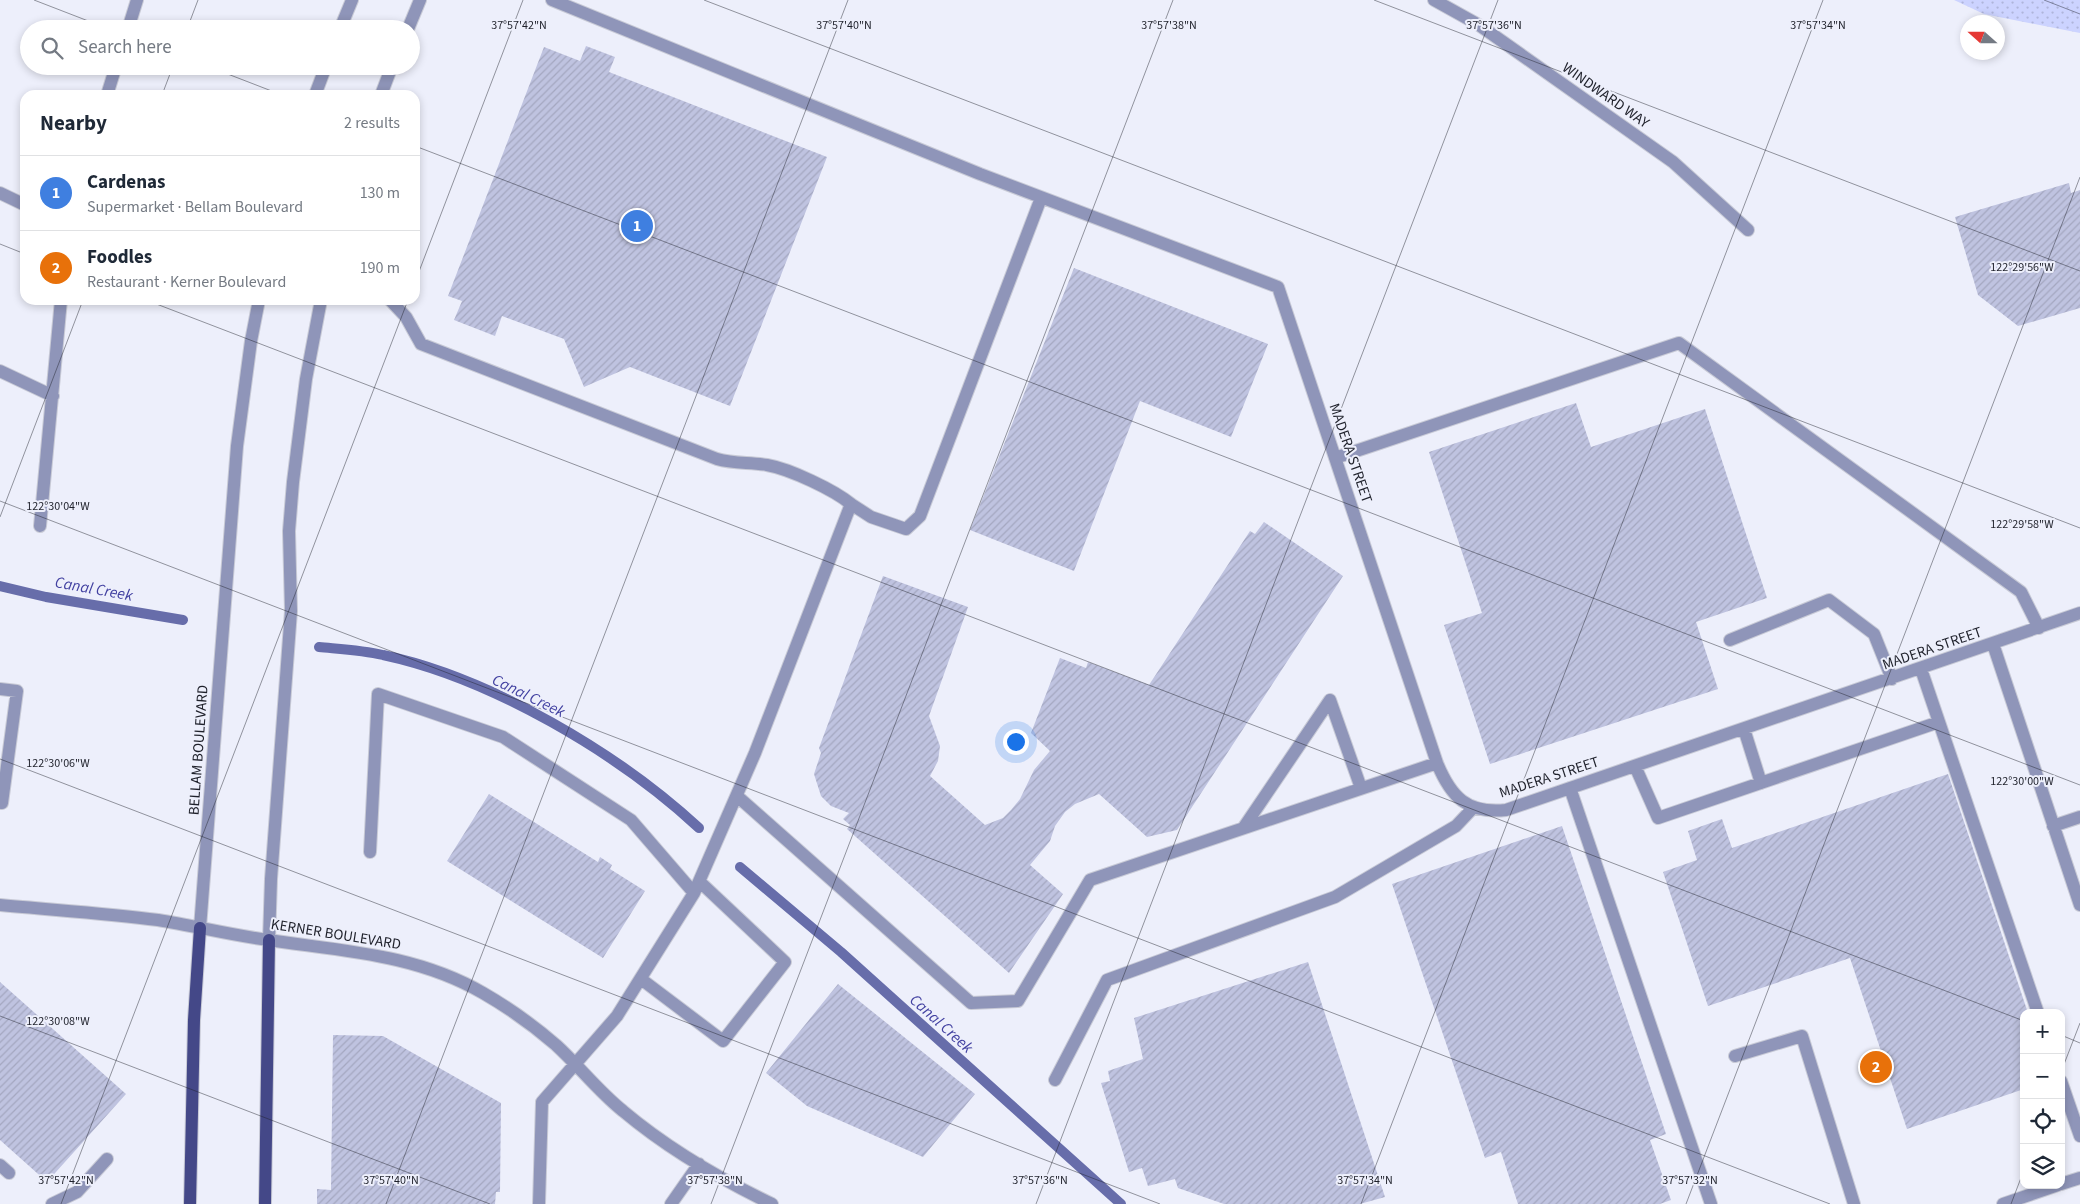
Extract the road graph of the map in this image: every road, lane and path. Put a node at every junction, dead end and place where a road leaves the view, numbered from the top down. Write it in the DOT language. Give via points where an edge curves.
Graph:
graph roads {
  1 [pos="137,0"];
  2 [pos="352,0"];
  3 [pos="420,0"];
  4 [pos="552,0"];
  5 [pos="1434,0"];
  6 [pos="131,20"];
  7 [pos="344,20"];
  8 [pos="412,20"];
  9 [pos="113,75"];
  10 [pos="323,75"];
  11 [pos="389,75"];
  12 [pos="109,90"];
  13 [pos="317,90"];
  14 [pos="383,90"];
  15 [pos="0,193"];
  16 [pos="1041,198"];
  17 [pos="20,203"];
  18 [pos="1748,230"];
  19 [pos="61,305"];
  20 [pos="258,305"];
  21 [pos="320,305"];
  22 [pos="395,305"];
  23 [pos="0,371"];
  24 [pos="53,396"];
  25 [pos="1335,458"];
  26 [pos="851,504"];
  27 [pos="40,526"];
  28 [pos="2078,614"];
  29 [pos="2039,628"];
  30 [pos="2080,628"];
  31 [pos="1730,640"];
  32 [pos="1993,644"];
  33 [pos="1921,669"];
  34 [pos="1892,679"];
  35 [pos="0,689"];
  36 [pos="1939,722"];
  37 [pos="1744,729"];
  38 [pos="1437,763"];
  39 [pos="1635,766"];
  40 [pos="1761,783"];
  41 [pos="1361,788"];
  42 [pos="1570,788"];
  43 [pos="738,796"];
  44 [pos="2,804"];
  45 [pos="1473,808"];
  46 [pos="2080,817"];
  47 [pos="2053,826"];
  48 [pos="1244,827"];
  49 [pos="370,852"];
  50 [pos="697,888"];
  51 [pos="0,904"];
  52 [pos="2080,905"];
  53 [pos="200,928"];
  54 [pos="269,940"];
  55 [pos="641,979"];
  56 [pos="2037,1009"];
  57 [pos="1735,1056"];
  58 [pos="574,1063"];
  59 [pos="1055,1080"];
  60 [pos="2065,1093"];
  61 [pos="2080,1136"];
  62 [pos="107,1159"];
  63 [pos="699,1164"];
  64 [pos="2080,1178"];
  65 [pos="2065,1183"];
  66 [pos="2049,1189"];
  67 [pos="2011,1203"];
  68 [pos="52,1204"];
  69 [pos="190,1204"];
  70 [pos="265,1204"];
  71 [pos="540,1204"];
  72 [pos="671,1204"];
  73 [pos="772,1204"];
  74 [pos="1711,1204"];
  75 [pos="1854,1204"];
  1 -- 6 [label="street"];
  2 -- 7 [label="street"];
  3 -- 8 [label="street"];
  4 -- 16 [label="street"];
  5 -- 18 [label="street, WINDWARD WAY" via="1479,25 1673,162"];
  9 -- 12 [label="street"];
  10 -- 13 [label="street"];
  11 -- 14 [label="street"];
  15 -- 17 [label="street"];
  16 -- 25 [label="street, MADERA STREET" via="1278,287"];
  16 -- 26 [label="street" via="920,516 906,529 871,518"];
  19 -- 24 [label="street"];
  20 -- 53 [label="street, BELLAM BOULEVARD" via="237,446"];
  21 -- 54 [label="street" via="306,379 289,531 291,611"];
  22 -- 26 [label="street" via="406,317 421,344 717,458 734,463 768,465 829,488"];
  23 -- 24 [label="street"];
  24 -- 27 [label="street"];
  25 -- 29 [label="street" via="1679,343 2021,592"];
  25 -- 38 [label="street, MADERA STREET"];
  26 -- 43 [label="street"];
  28 -- 29 [label="street, MADERA STREET"];
  28 -- 30 [label="street"];
  29 -- 32 [label="street, MADERA STREET"];
  31 -- 34 [label="street" via="1828,600 1874,634"];
  32 -- 33 [label="street, MADERA STREET"];
  32 -- 47 [label="street"];
  33 -- 34 [label="street, MADERA STREET"];
  33 -- 36 [label="street"];
  34 -- 37 [label="street, MADERA STREET"];
  35 -- 44 [label="street" via="16,690"];
  36 -- 40 [label="street"];
  36 -- 56 [label="street"];
  37 -- 39 [label="street, MADERA STREET"];
  37 -- 40 [label="street"];
  38 -- 41 [label="street"];
  38 -- 45 [label="street, MADERA STREET" via="1450,790"];
  39 -- 40 [label="street" via="1658,818"];
  39 -- 42 [label="street, MADERA STREET"];
  41 -- 48 [label="street"];
  41 -- 48 [label="street" via="1330,700"];
  42 -- 45 [label="street, MADERA STREET" via="1506,810 1489,812"];
  42 -- 74 [label="street"];
  43 -- 48 [label="street" via="971,1003 1018,1001 1090,880"];
  43 -- 50 [label="street"];
  45 -- 59 [label="street" via="1456,826 1335,897 1106,980"];
  46 -- 47 [label="street"];
  47 -- 52 [label="street"];
  49 -- 50 [label="street" via="378,694 503,736 631,820"];
  50 -- 55 [label="street"];
  50 -- 55 [label="street" via="785,962 723,1041"];
  51 -- 53 [label="street, KERNER BOULEVARD" via="156,920"];
  53 -- 54 [label="street, KERNER BOULEVARD"];
  53 -- 69 [label="main road, BELLAM BOULEVARD"];
  54 -- 58 [label="street, KERNER BOULEVARD" via="366,952 443,974 481,991 520,1016"];
  54 -- 70 [label="main road"];
  55 -- 58 [label="street" via="617,1016"];
  57 -- 75 [label="street" via="1802,1036"];
  58 -- 63 [label="street, KERNER BOULEVARD" via="624,1113"];
  58 -- 71 [label="street" via="542,1102"];
  60 -- 61 [label="street"];
  62 -- 68 [label="street" via="77,1192"];
  63 -- 72 [label="street"];
  63 -- 73 [label="street, KERNER BOULEVARD"];
  64 -- 65 [label="street"];
  66 -- 67 [label="street"];
}
